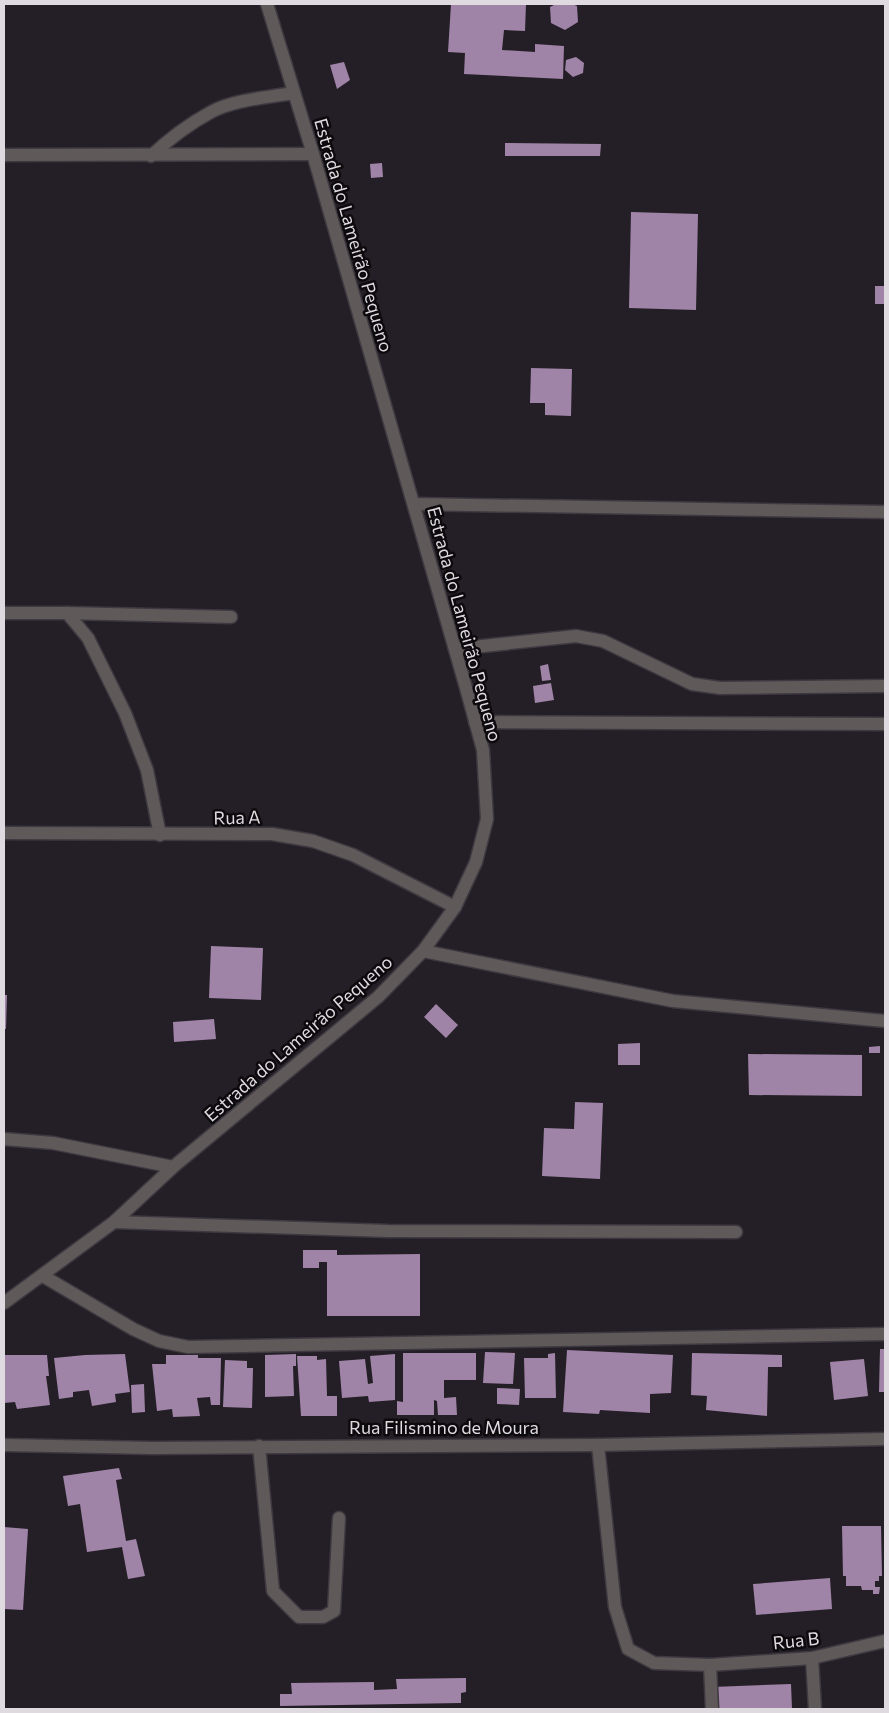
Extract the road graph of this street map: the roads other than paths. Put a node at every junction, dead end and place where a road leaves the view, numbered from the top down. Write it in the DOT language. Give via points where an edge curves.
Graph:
graph roads {
  1 [pos="266,4"];
  2 [pos="294,93"];
  3 [pos="313,154"];
  4 [pos="4,155"];
  5 [pos="151,156"];
  6 [pos="414,504"];
  7 [pos="885,512"];
  8 [pos="4,613"];
  9 [pos="67,613"];
  10 [pos="231,617"];
  11 [pos="455,649"];
  12 [pos="885,686"];
  13 [pos="475,722"];
  14 [pos="885,724"];
  15 [pos="4,833"];
  16 [pos="160,835"];
  17 [pos="455,907"];
  18 [pos="423,951"];
  19 [pos="885,1021"];
  20 [pos="4,1139"];
  21 [pos="173,1167"];
  22 [pos="114,1222"];
  23 [pos="736,1232"];
  24 [pos="43,1276"];
  25 [pos="4,1303"];
  26 [pos="885,1334"];
  27 [pos="885,1439"];
  28 [pos="4,1445"];
  29 [pos="598,1445"];
  30 [pos="259,1446"];
  31 [pos="339,1518"];
  32 [pos="885,1641"];
  33 [pos="812,1658"];
  34 [pos="710,1665"];
  35 [pos="712,1709"];
  36 [pos="815,1709"];
  1 -- 2 [label="street, Estrada do Lameirão Pequeno"];
  2 -- 3 [label="street, Estrada do Lameirão Pequeno"];
  2 -- 5 [label="street" via="212,111"];
  3 -- 5 [label="street"];
  3 -- 6 [label="street, Estrada do Lameirão Pequeno"];
  4 -- 5 [label="street"];
  6 -- 7 [label="street"];
  6 -- 11 [label="street, Estrada do Lameirão Pequeno"];
  8 -- 9 [label="street"];
  9 -- 10 [label="street"];
  9 -- 16 [label="street" via="88,638 125,712 147,770"];
  11 -- 12 [label="street" via="576,636 602,641 692,684 720,688"];
  11 -- 13 [label="street, Estrada do Lameirão Pequeno"];
  13 -- 14 [label="street"];
  13 -- 17 [label="street, Estrada do Lameirão Pequeno" via="482,750 487,819 476,862"];
  15 -- 16 [label="street, Rua A"];
  16 -- 17 [label="street, Rua A" via="272,834 313,841 353,855"];
  17 -- 18 [label="street, Estrada do Lameirão Pequeno"];
  18 -- 19 [label="street" via="674,1001"];
  18 -- 21 [label="street, Estrada do Lameirão Pequeno" via="378,997"];
  20 -- 21 [label="street" via="54,1143"];
  21 -- 22 [label="street, Estrada do Lameirão Pequeno"];
  22 -- 23 [label="street" via="388,1231"];
  22 -- 24 [label="street, Estrada do Lameirão Pequeno"];
  24 -- 25 [label="street, Estrada do Lameirão Pequeno"];
  24 -- 26 [label="street" via="134,1329 159,1341 188,1346"];
  27 -- 29 [label="street, Rua Filismino de Moura"];
  28 -- 30 [label="street, Rua Filismino de Moura"];
  29 -- 30 [label="street, Rua Filismino de Moura"];
  29 -- 34 [label="street, Rua B" via="615,1607 628,1649 654,1663"];
  30 -- 31 [label="street" via="273,1591 299,1617 323,1617 334,1611"];
  32 -- 33 [label="street, Rua B"];
  33 -- 34 [label="street, Rua B"];
  33 -- 36 [label="street"];
  34 -- 35 [label="street"];
}
